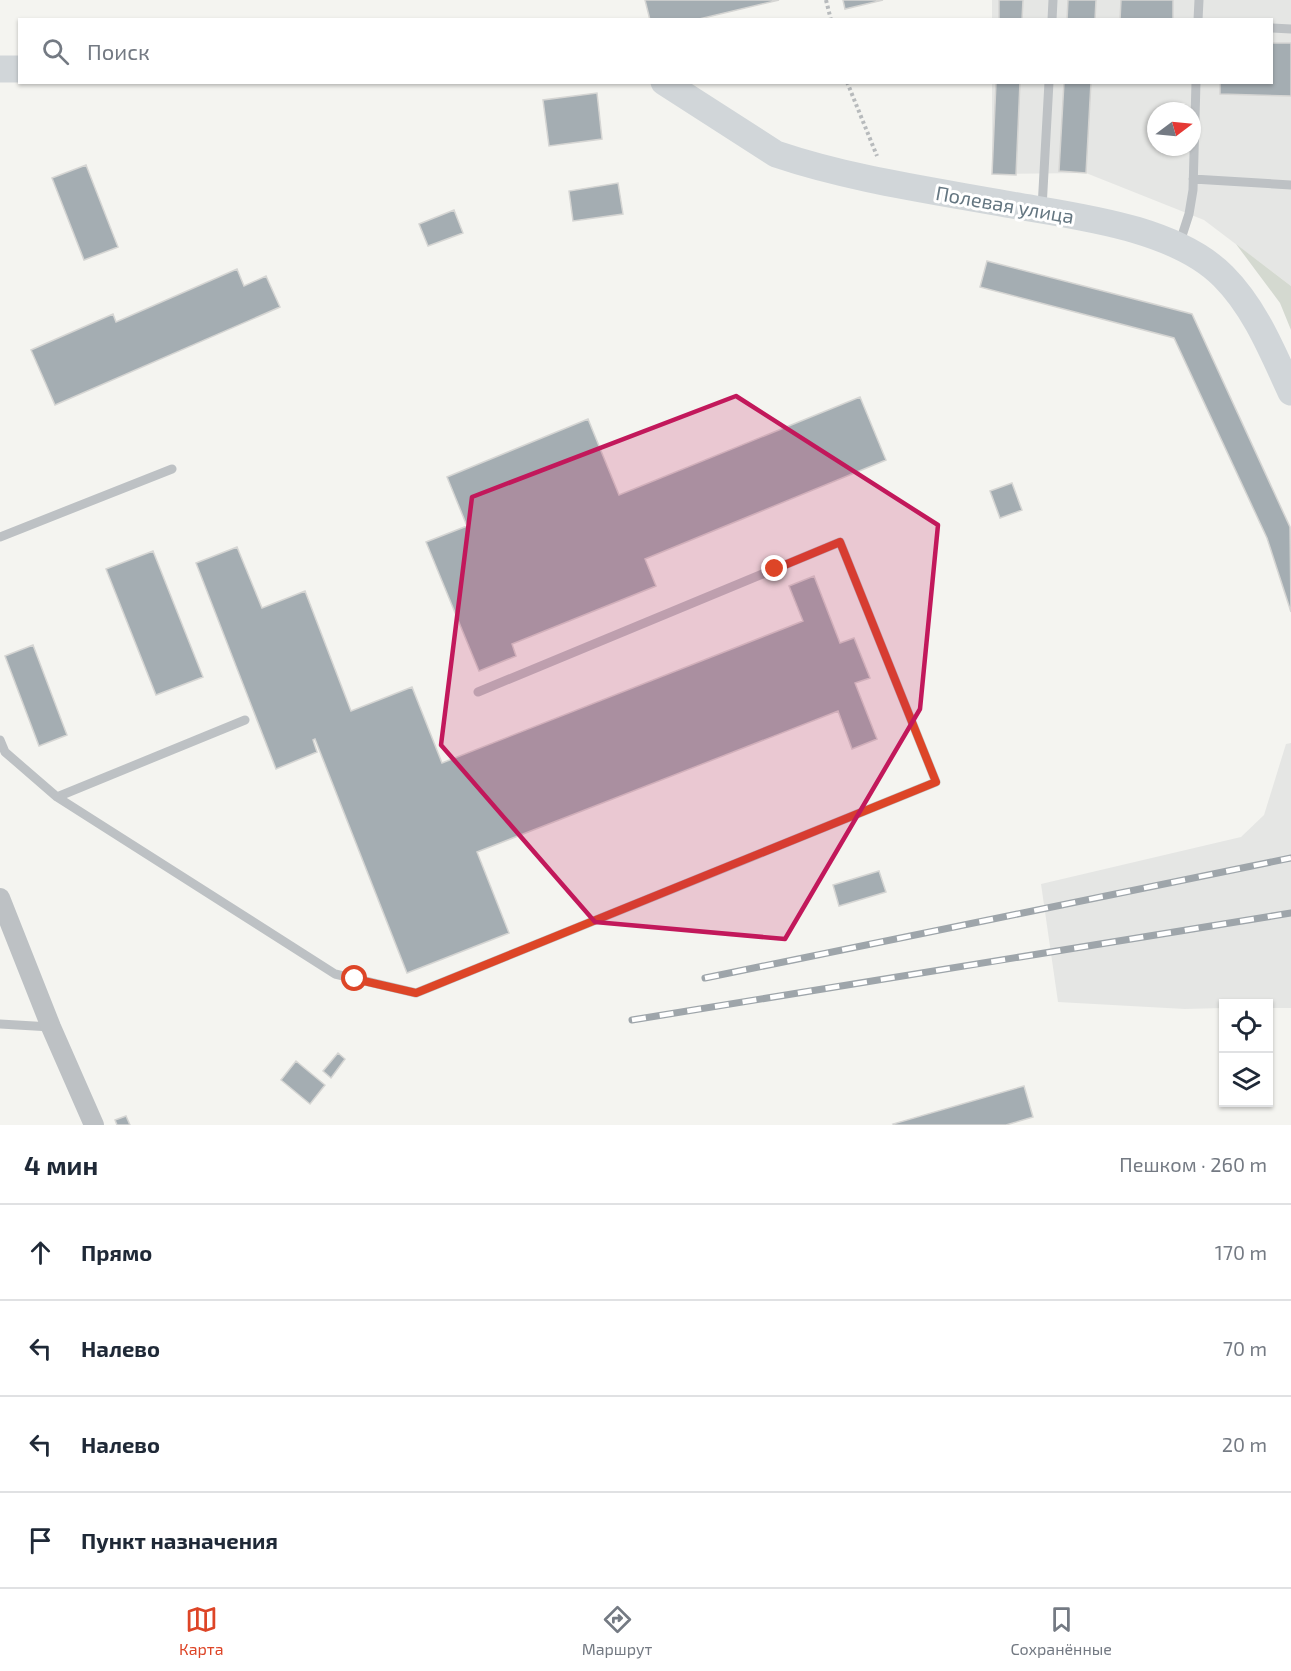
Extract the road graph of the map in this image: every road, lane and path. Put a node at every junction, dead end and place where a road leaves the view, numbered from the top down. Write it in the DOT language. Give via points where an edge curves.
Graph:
graph roads {
  1 [pos="826,0"];
  2 [pos="1053,0"];
  3 [pos="1199,0"];
  4 [pos="830,18"];
  5 [pos="1052,18"];
  6 [pos="1198,18"];
  7 [pos="1273,28"];
  8 [pos="1291,28"];
  9 [pos="0,69"];
  10 [pos="18,69"];
  11 [pos="667,84"];
  12 [pos="848,84"];
  13 [pos="1049,84"];
  14 [pos="1196,84"];
  15 [pos="1193,179"];
  16 [pos="887,182"];
  17 [pos="1291,185"];
  18 [pos="1042,210"];
  19 [pos="1179,247"];
  20 [pos="1291,392"];
  21 [pos="172,469"];
  22 [pos="0,537"];
  23 [pos="478,692"];
  24 [pos="245,720"];
  25 [pos="0,740"];
  26 [pos="57,797"];
  27 [pos="0,898"];
  28 [pos="0,1024"];
  29 [pos="51,1027"];
  30 [pos="92,1124"];
  1 -- 4 [label="path"];
  2 -- 5 [label="lane"];
  3 -- 6 [label="lane"];
  7 -- 8 [label="lane"];
  9 -- 10 [label="main road"];
  11 -- 16 [label="main road, Полевая улица" via="776,154 822,169"];
  12 -- 16 [label="path"];
  13 -- 18 [label="lane"];
  14 -- 15 [label="lane"];
  15 -- 17 [label="lane"];
  15 -- 19 [label="lane" via="1190,214"];
  16 -- 18 [label="main road, Полевая улица"];
  18 -- 19 [label="main road, Полевая улица" via="1096,220"];
  19 -- 20 [label="main road, Полевая улица" via="1222,274 1250,308"];
  21 -- 22 [label="lane"];
  23 -- 26 [label="lane" via="840,542 936,782 416,993 335,974"];
  24 -- 26 [label="lane"];
  25 -- 26 [label="lane" via="5,752"];
  27 -- 29 [label="street"];
  28 -- 29 [label="lane"];
  29 -- 30 [label="street"];
}
